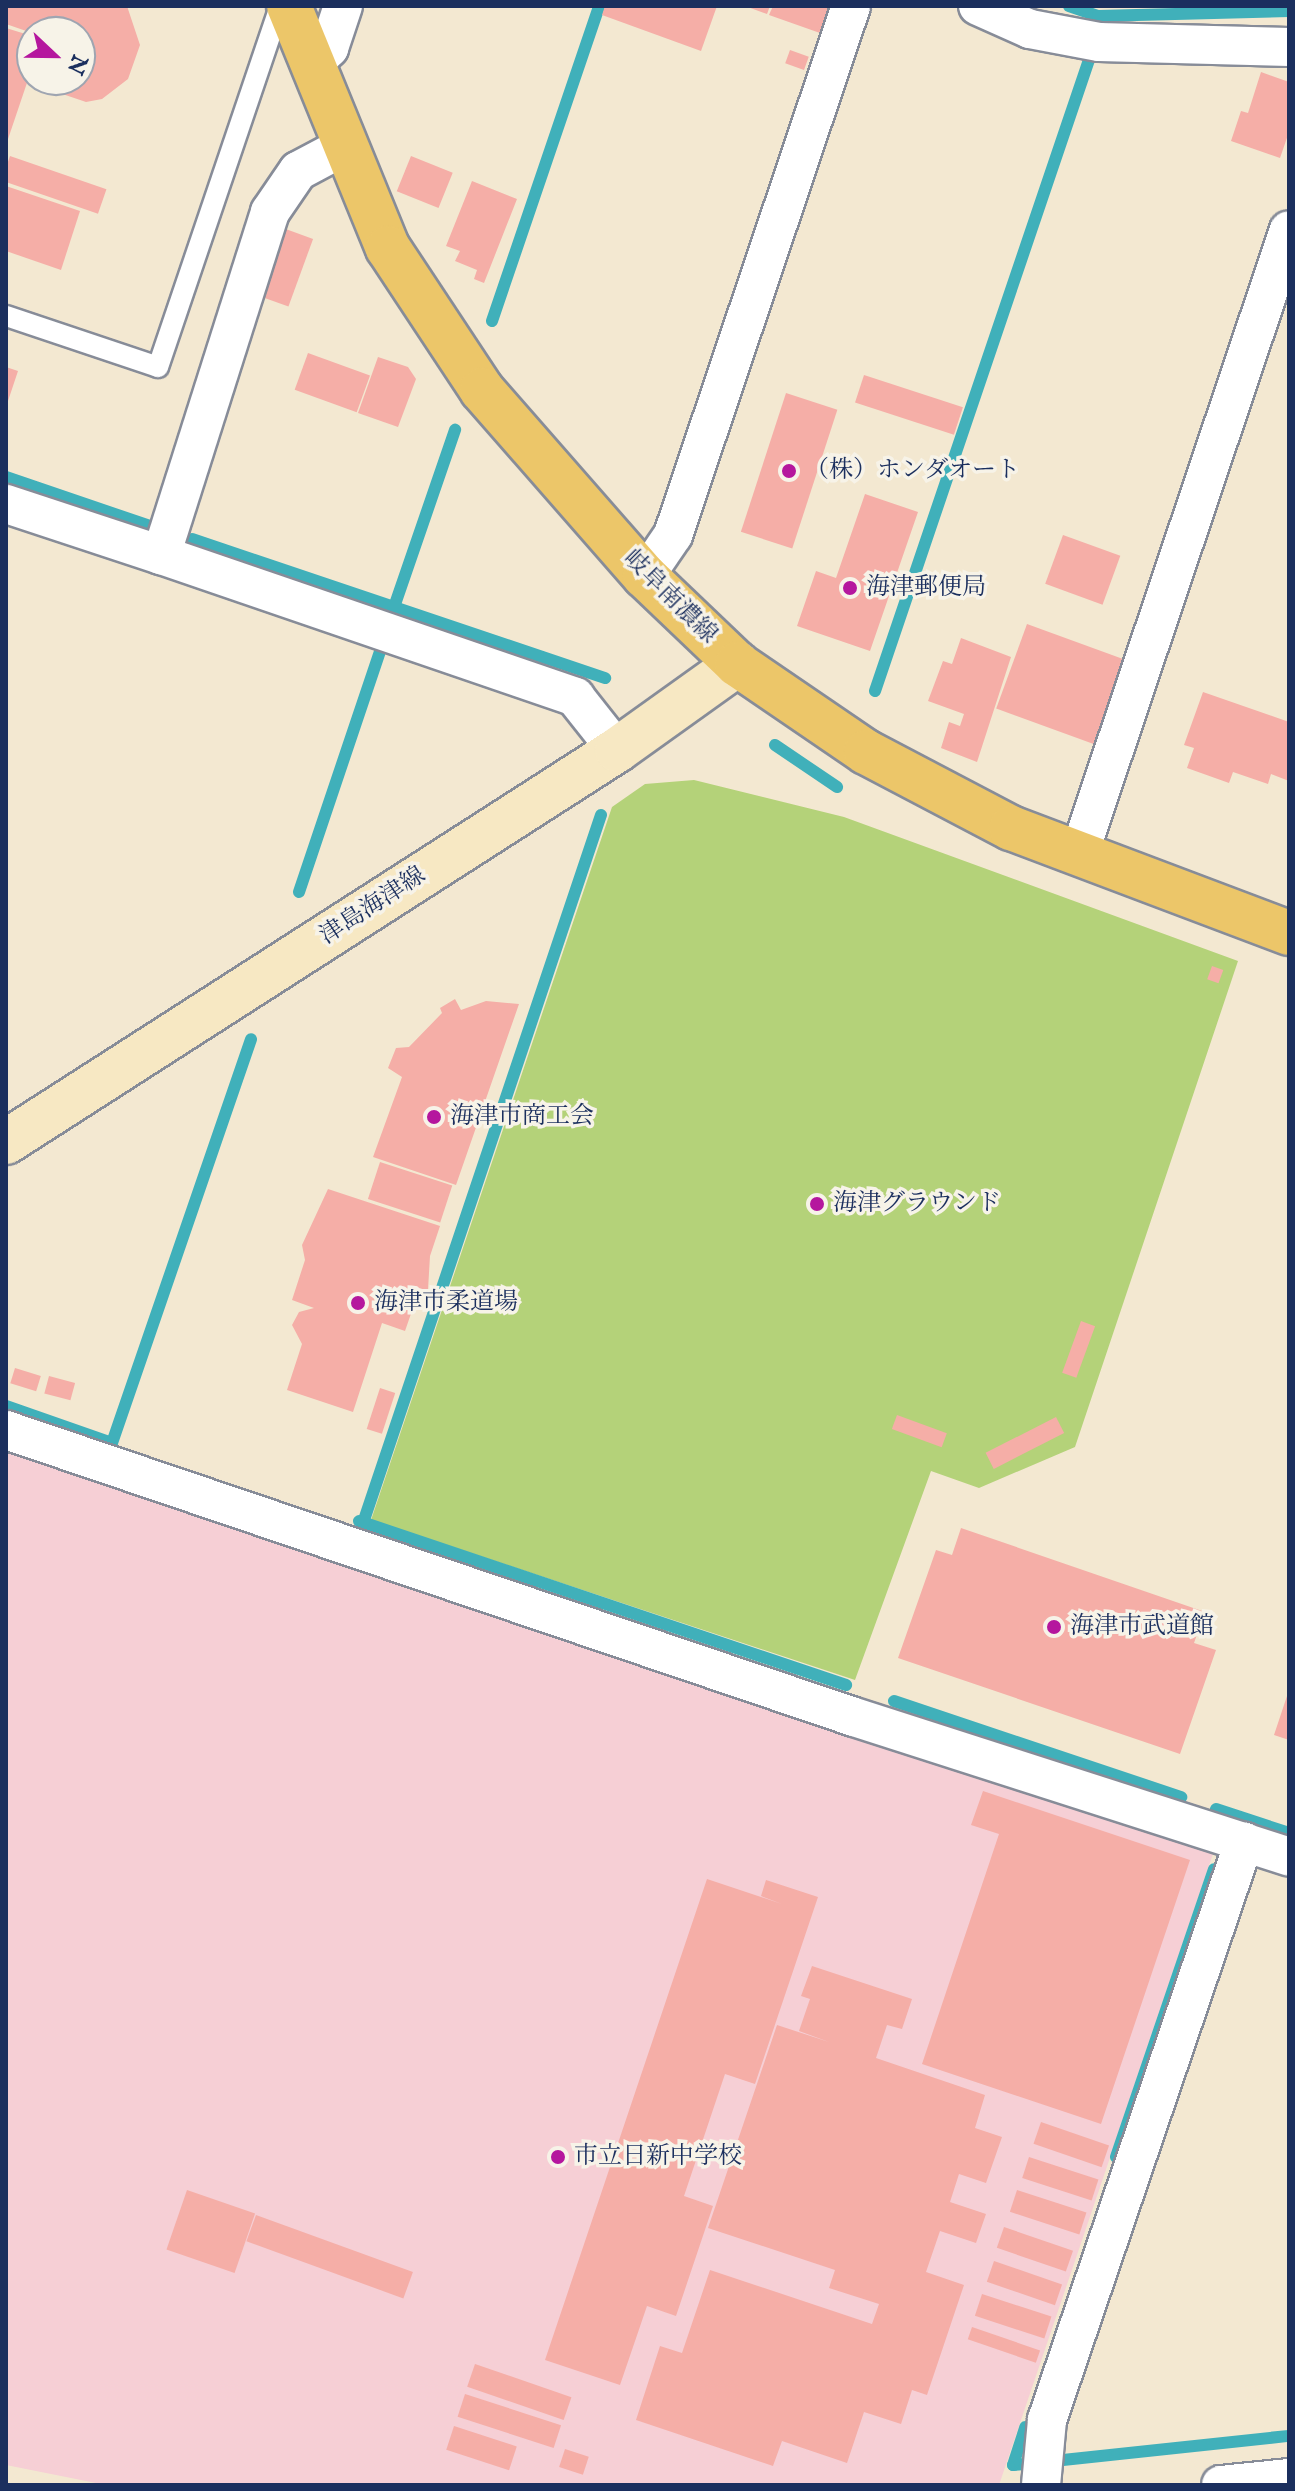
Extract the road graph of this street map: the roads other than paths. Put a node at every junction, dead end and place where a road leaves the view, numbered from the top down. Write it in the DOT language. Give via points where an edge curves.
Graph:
graph roads {
  1 [pos="280,6"];
  2 [pos="289,6"];
  3 [pos="343,6"];
  4 [pos="851,6"];
  5 [pos="978,6"];
  6 [pos="1033,18"];
  7 [pos="1289,47"];
  8 [pos="311,65"];
  9 [pos="345,146"];
  10 [pos="1289,230"];
  11 [pos="6,316"];
  12 [pos="6,504"];
  13 [pos="161,555"];
  14 [pos="645,576"];
  15 [pos="737,664"];
  16 [pos="617,750"];
  17 [pos="1079,854"];
  18 [pos="1289,933"];
  19 [pos="6,1142"];
  20 [pos="6,1430"];
  21 [pos="1244,1842"];
  22 [pos="1289,1857"];
  23 [pos="1289,2478"];
  24 [pos="1041,2485"];
  25 [pos="1221,2485"];
  1 -- 11 [label="lane" via="158,367"];
  2 -- 8 [label="main road, 岐阜南濃線"];
  3 -- 8 [label="street" via="329,48"];
  4 -- 14 [label="street" via="673,535"];
  5 -- 6 [label="street"];
  6 -- 7 [label="street" via="1099,42"];
  8 -- 9 [label="main road, 岐阜南濃線"];
  9 -- 13 [label="street" via="298,171 270,212"];
  9 -- 14 [label="main road, 岐阜南濃線" via="388,248 482,390"];
  10 -- 17 [label="street"];
  12 -- 13 [label="street"];
  13 -- 16 [label="street" via="575,697"];
  14 -- 15 [label="main road, 岐阜南濃線"];
  15 -- 16 [label="main road, 津島海津線"];
  15 -- 17 [label="main road, 岐阜南濃線" via="866,752 1011,828"];
  16 -- 19 [label="main road, 津島海津線"];
  17 -- 18 [label="main road, 岐阜南濃線"];
  20 -- 21 [label="street" via="854,1717"];
  21 -- 22 [label="street"];
  21 -- 24 [label="street" via="1047,2420"];
  23 -- 25 [label="street"];
}
